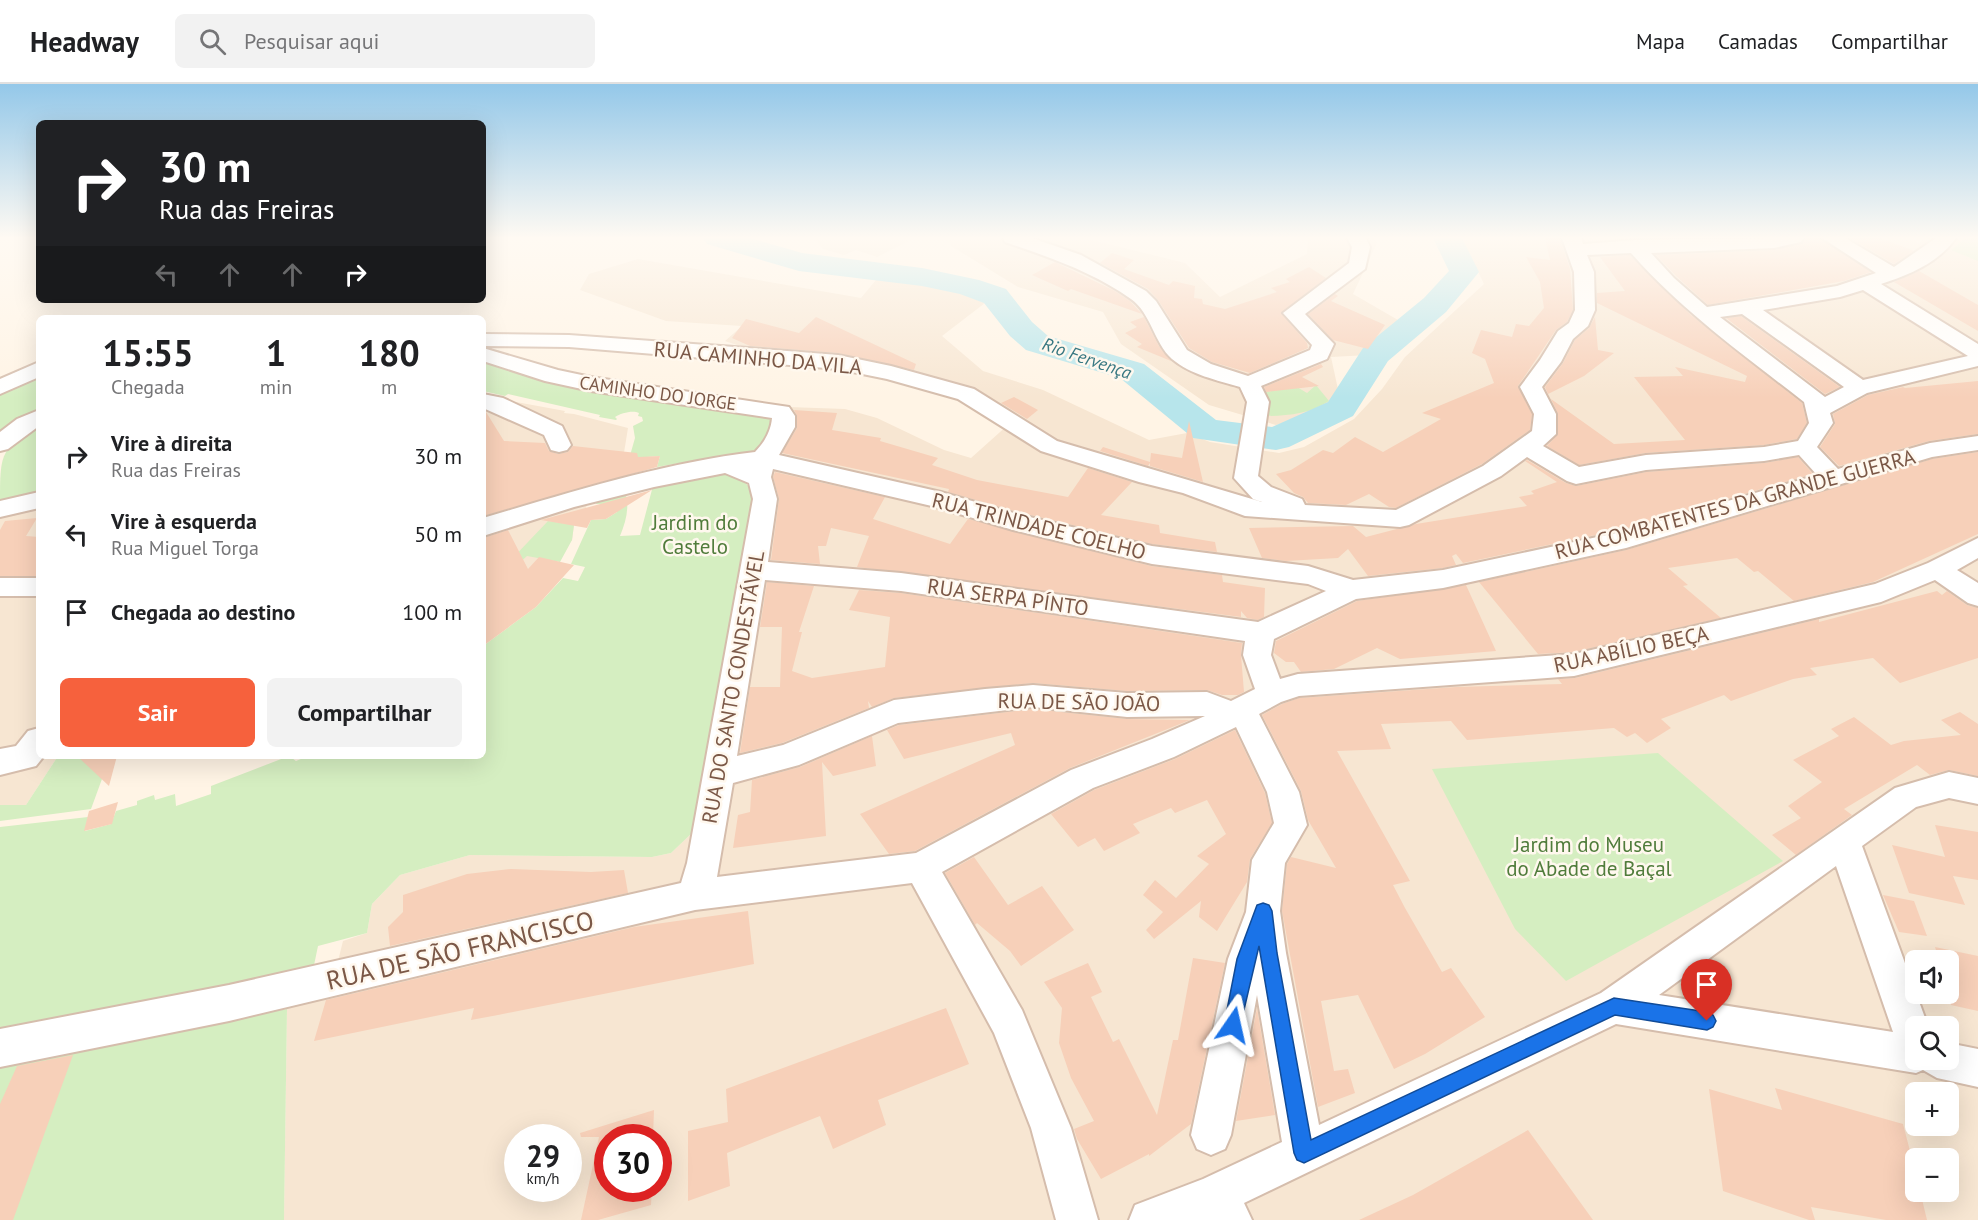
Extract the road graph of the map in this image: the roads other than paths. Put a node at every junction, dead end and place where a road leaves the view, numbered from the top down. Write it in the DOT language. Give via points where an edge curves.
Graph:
graph roads {
  1 [pos="1132,291"];
  2 [pos="1323,291"];
  3 [pos="1588,291"];
  4 [pos="1677,291"];
  5 [pos="1840,291"];
  6 [pos="1879,291"];
  7 [pos="1747,308"];
  8 [pos="1703,314"];
  9 [pos="486,340"];
  10 [pos="1978,353"];
  11 [pos="486,355"];
  12 [pos="1978,360"];
  13 [pos="36,370"];
  14 [pos="0,387"];
  15 [pos="1859,388"];
  16 [pos="1254,392"];
  17 [pos="489,402"];
  18 [pos="1817,411"];
  19 [pos="36,418"];
  20 [pos="1535,440"];
  21 [pos="1978,442"];
  22 [pos="0,444"];
  23 [pos="560,445"];
  24 [pos="1805,448"];
  25 [pos="761,469"];
  26 [pos="1834,479"];
  27 [pos="34,498"];
  28 [pos="0,509"];
  29 [pos="1311,512"];
  30 [pos="486,526"];
  31 [pos="1978,546"];
  32 [pos="1937,569"];
  33 [pos="753,570"];
  34 [pos="0,587"];
  35 [pos="36,587"];
  36 [pos="1351,591"];
  37 [pos="1978,596"];
  38 [pos="1261,633"];
  39 [pos="1270,694"];
  40 [pos="1237,711"];
  41 [pos="36,744"];
  42 [pos="0,762"];
  43 [pos="719,774"];
  44 [pos="1978,791"];
  45 [pos="1844,841"];
  46 [pos="921,867"];
  47 [pos="695,895"];
  48 [pos="1263,911"];
  49 [pos="1614,1006"];
  50 [pos="1906,1016"];
  51 [pos="0,1048"];
  52 [pos="1905,1052"];
  53 [pos="1959,1064"];
  54 [pos="1978,1068"];
  55 [pos="1211,1135"];
  56 [pos="1304,1153"];
  57 [pos="1221,1208"];
  58 [pos="1077,1220"];
  59 [pos="1150,1220"];
  1 -- 16 [label="street" via="1149,305 1179,354"];
  2 -- 16 [label="street" via="1293,313 1323,344 1319,354"];
  3 -- 20 [label="street" via="1578,326 1565,335 1531,387 1545,414"];
  4 -- 8 [label="street"];
  5 -- 7 [label="street"];
  6 -- 10 [label="street"];
  7 -- 8 [label="street"];
  7 -- 15 [label="street"];
  8 -- 18 [label="street" via="1815,399"];
  9 -- 29 [label="street, RUA CAMINHO DA VILA" via="569,341 762,355 838,362 891,373 966,394 1049,446 1254,510"];
  11 -- 25 [label="street, CAMINHO DO JORGE" via="581,382 782,412 783,427"];
  12 -- 15 [label="street"];
  13 -- 14 [label="street"];
  15 -- 18 [label="street"];
  16 -- 29 [label="street" via="1246,478 1262,493"];
  17 -- 23 [label="street" via="554,431"];
  18 -- 24 [label="street" via="1821,423"];
  19 -- 22 [label="street"];
  20 -- 24 [label="street" via="1576,476 1628,464"];
  20 -- 29 [label="street, RUA CAMINHO DA VILA" via="1492,471 1400,519"];
  21 -- 26 [label="street, RUA COMBATENTES DA GRANDE GUERRA" via="1930,450"];
  24 -- 26 [label="street"];
  25 -- 30 [label="street" via="729,465 706,468 556,502"];
  25 -- 33 [label="street, RUA DO SANTO CONDESTÁVEL" via="765,499"];
  25 -- 36 [label="street, RUA TRINDADE COELHO" via="941,500 1013,522 1152,555 1308,575"];
  26 -- 36 [label="street, RUA COMBATENTES DA GRANDE GUERRA" via="1614,542 1443,579"];
  27 -- 28 [label="street"];
  31 -- 32 [label="street, RUA ABÍLIO BEÇA"];
  32 -- 37 [label="street"];
  32 -- 39 [label="street, RUA ABÍLIO BEÇA" via="1881,592 1574,665 1310,684"];
  33 -- 38 [label="street, RUA SERPA PÍNTO" via="901,582"];
  33 -- 43 [label="street, RUA DO SANTO CONDESTÁVEL"];
  34 -- 35 [label="street"];
  36 -- 38 [label="street"];
  38 -- 39 [label="street" via="1257,655"];
  39 -- 40 [label="street, RUA ABÍLIO BEÇA"];
  40 -- 43 [label="street, RUA DE SÃO JOÃO" via="1207,704 1127,705 1034,696 985,700 894,712 788,756"];
  40 -- 46 [label="street, RUA ABÍLIO BEÇA" via="1163,748 1082,779"];
  40 -- 48 [label="street" via="1283,792 1291,825 1269,860"];
  41 -- 42 [label="street" via="25,757"];
  43 -- 47 [label="street, RUA DO SANTO CONDESTÁVEL"];
  44 -- 45 [label="street" via="1949,785 1906,797"];
  45 -- 49 [label="street"];
  45 -- 50 [label="street"];
  46 -- 47 [label="street, RUA DE SÃO FRANCISCO"];
  46 -- 58 [label="street" via="1008,1023 1051,1128"];
  47 -- 51 [label="street, RUA DE SÃO FRANCISCO" via="229,1003"];
  48 -- 55 [label="street" via="1246,959"];
  48 -- 56 [label="street"];
  49 -- 52 [label="street"];
  49 -- 56 [label="street"];
  53 -- 54 [label="street"];
  56 -- 57 [label="street"];
  57 -- 59 [label="street"];
}
